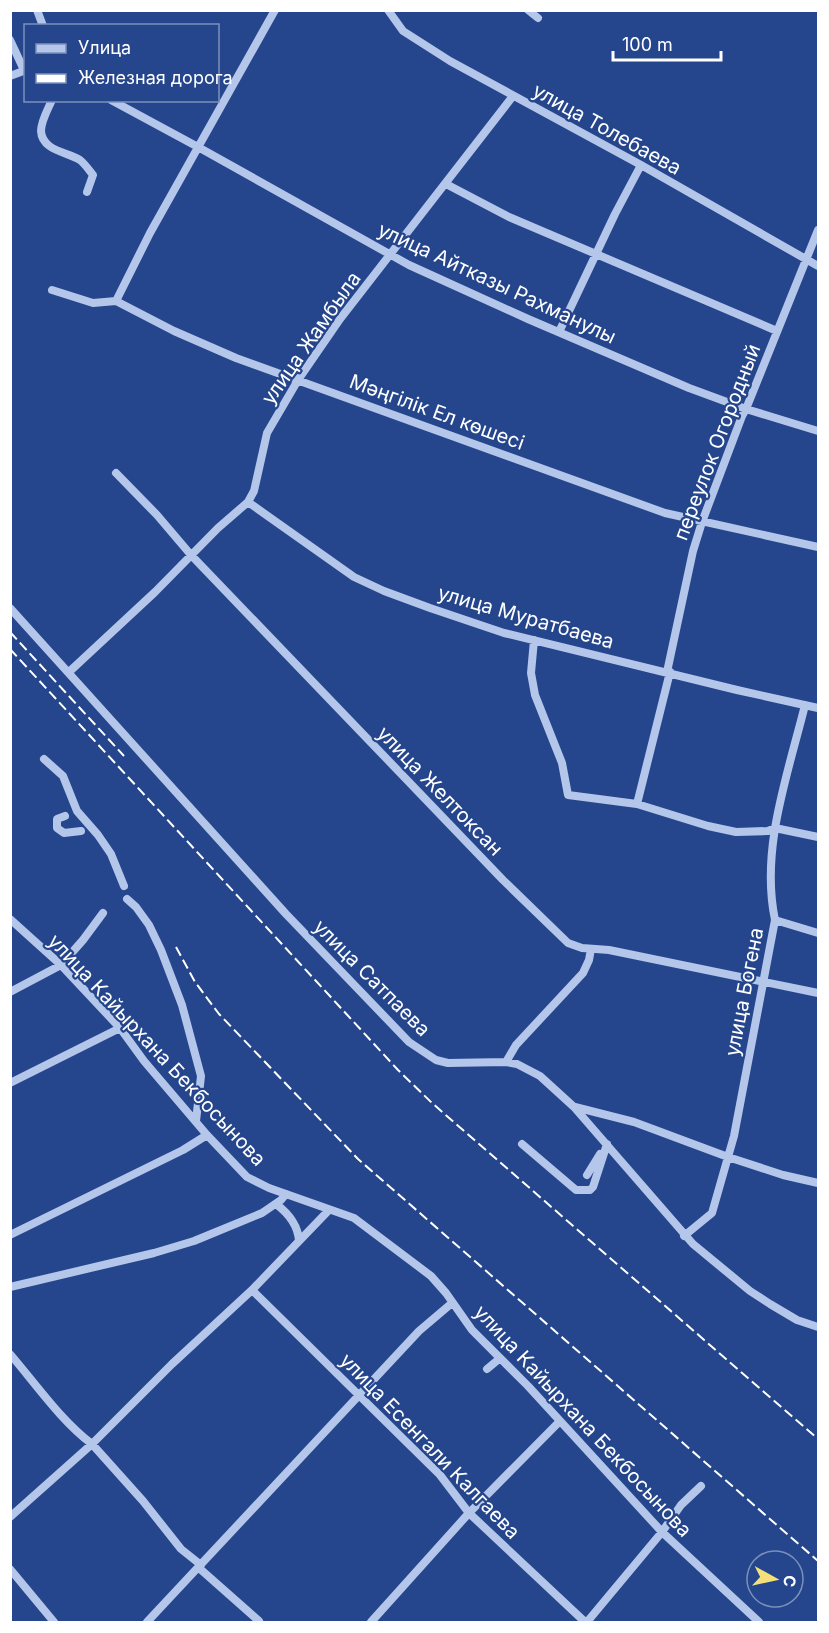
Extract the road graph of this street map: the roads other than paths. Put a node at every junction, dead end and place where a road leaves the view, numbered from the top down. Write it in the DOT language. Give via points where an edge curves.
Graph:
graph roads {
  1 [pos="275,10"];
  2 [pos="387,10"];
  3 [pos="528,10"];
  4 [pos="538,18"];
  5 [pos="10,40"];
  6 [pos="24,68"];
  7 [pos="24,70"];
  8 [pos="10,76"];
  9 [pos="513,96"];
  10 [pos="51,102"];
  11 [pos="115,102"];
  12 [pos="198,147"];
  13 [pos="641,165"];
  14 [pos="446,184"];
  15 [pos="87,192"];
  16 [pos="819,230"];
  17 [pos="597,254"];
  18 [pos="390,255"];
  19 [pos="807,259"];
  20 [pos="819,266"];
  21 [pos="52,290"];
  22 [pos="116,301"];
  23 [pos="777,331"];
  24 [pos="560,332"];
  25 [pos="298,380"];
  26 [pos="746,409"];
  27 [pos="819,431"];
  28 [pos="116,473"];
  29 [pos="248,502"];
  30 [pos="702,522"];
  31 [pos="819,547"];
  32 [pos="191,555"];
  33 [pos="10,608"];
  34 [pos="534,640"];
  35 [pos="69,672"];
  36 [pos="669,672"];
  37 [pos="805,705"];
  38 [pos="819,708"];
  39 [pos="44,759"];
  40 [pos="638,804"];
  41 [pos="64,816"];
  42 [pos="775,828"];
  43 [pos="81,831"];
  44 [pos="819,837"];
  45 [pos="123,885"];
  46 [pos="127,898"];
  47 [pos="104,913"];
  48 [pos="10,919"];
  49 [pos="775,920"];
  50 [pos="819,933"];
  51 [pos="591,949"];
  52 [pos="61,965"];
  53 [pos="763,981"];
  54 [pos="10,992"];
  55 [pos="819,993"];
  56 [pos="120,1028"];
  57 [pos="506,1062"];
  58 [pos="10,1083"];
  59 [pos="574,1107"];
  60 [pos="196,1121"];
  61 [pos="207,1135"];
  62 [pos="522,1144"];
  63 [pos="607,1144"];
  64 [pos="728,1157"];
  65 [pos="591,1175"];
  66 [pos="819,1183"];
  67 [pos="576,1190"];
  68 [pos="286,1194"];
  69 [pos="276,1204"];
  70 [pos="329,1210"];
  71 [pos="10,1234"];
  72 [pos="684,1236"];
  73 [pos="299,1240"];
  74 [pos="10,1287"];
  75 [pos="252,1290"];
  76 [pos="452,1304"];
  77 [pos="819,1327"];
  78 [pos="10,1354"];
  79 [pos="499,1359"];
  80 [pos="487,1369"];
  81 [pos="359,1396"];
  82 [pos="560,1421"];
  83 [pos="92,1444"];
  84 [pos="701,1486"];
  85 [pos="469,1513"];
  86 [pos="10,1517"];
  87 [pos="662,1532"];
  88 [pos="200,1566"];
  89 [pos="10,1569"];
  90 [pos="259,1621"];
  91 [pos="54,1623"];
  92 [pos="147,1623"];
  93 [pos="371,1623"];
  94 [pos="586,1623"];
  95 [pos="759,1623"];
  1 -- 12 [label="street"];
  2 -- 9 [label="street, улица Толебаева" via="404,31"];
  3 -- 4 [label="street"];
  5 -- 6 [label="street"];
  7 -- 8 [label="street"];
  9 -- 13 [label="street, улица Толебаева"];
  9 -- 14 [label="street, улица Жамбыла"];
  10 -- 15 [label="street" via="42,126 43,139 50,147 85,164 93,174"];
  11 -- 12 [label="street, улица Айтказы Рахманулы"];
  12 -- 18 [label="street, улица Айтказы Рахманулы"];
  12 -- 22 [label="street"];
  13 -- 17 [label="street"];
  13 -- 19 [label="street, улица Толебаева"];
  14 -- 17 [label="street" via="510,217"];
  14 -- 18 [label="street, улица Жамбыла"];
  16 -- 19 [label="street, переулок Огородный"];
  17 -- 23 [label="street"];
  17 -- 24 [label="street"];
  18 -- 24 [label="street, улица Айтказы Рахманулы"];
  18 -- 25 [label="street, улица Жамбыла"];
  19 -- 20 [label="street, улица Толебаева"];
  19 -- 23 [label="street, переулок Огородный"];
  21 -- 22 [label="street, Мәңгілік Ел көшесі" via="93,303"];
  22 -- 25 [label="street, Мәңгілік Ел көшесі" via="174,331"];
  23 -- 26 [label="street, переулок Огородный"];
  24 -- 26 [label="street, улица Айтказы Рахманулы"];
  25 -- 29 [label="street, улица Жамбыла" via="267,433"];
  25 -- 30 [label="street, Мәңгілік Ел көшесі" via="624,499"];
  26 -- 27 [label="street, улица Айтказы Рахманулы"];
  26 -- 30 [label="street, переулок Огородный"];
  28 -- 32 [label="street, улица Желтоксан"];
  29 -- 32 [label="street, улица Жамбыла"];
  29 -- 34 [label="street, улица Муратбаева" via="364,582 461,620"];
  30 -- 31 [label="street, Мәңгілік Ел көшесі"];
  30 -- 36 [label="street, переулок Огородный"];
  32 -- 35 [label="street, улица Жамбыла"];
  32 -- 51 [label="street, улица Желтоксан" via="502,880 568,943"];
  33 -- 35 [label="street, улица Сатпаева"];
  34 -- 36 [label="street, улица Муратбаева"];
  34 -- 40 [label="street" via="531,673 535,695 562,763 568,795"];
  35 -- 57 [label="street, улица Сатпаева" via="286,914 409,1042 436,1060 448,1063"];
  36 -- 37 [label="street, улица Муратбаева"];
  36 -- 40 [label="street, переулок Огородный"];
  37 -- 38 [label="street, улица Муратбаева"];
  37 -- 42 [label="street, улица Богена"];
  39 -- 45 [label="street" via="63,776 77,811 111,854"];
  40 -- 42 [label="street" via="736,832"];
  41 -- 43 [label="street" via="57,819 57,828 64,833"];
  42 -- 44 [label="street"];
  42 -- 49 [label="street, улица Богена" via="770,879"];
  46 -- 60 [label="street" via="149,925 182,1005 201,1076"];
  47 -- 52 [label="street"];
  48 -- 52 [label="street, улица Кайырхана Бекбосынова"];
  49 -- 50 [label="street"];
  49 -- 53 [label="street, улица Богена"];
  51 -- 53 [label="street, улица Желтоксан"];
  51 -- 57 [label="street" via="583,973 516,1045"];
  52 -- 54 [label="street"];
  52 -- 56 [label="street, улица Кайырхана Бекбосынова"];
  53 -- 55 [label="street, улица Желтоксан"];
  53 -- 64 [label="street, улица Богена"];
  56 -- 58 [label="street"];
  56 -- 60 [label="street, улица Кайырхана Бекбосынова"];
  57 -- 59 [label="street, улица Сатпаева" via="540,1076"];
  59 -- 63 [label="street, улица Сатпаева"];
  59 -- 64 [label="street" via="634,1122"];
  60 -- 61 [label="street, улица Кайырхана Бекбосынова"];
  61 -- 68 [label="street, улица Кайырхана Бекбосынова" via="248,1177"];
  61 -- 71 [label="street"];
  62 -- 67 [label="street"];
  63 -- 65 [label="street"];
  63 -- 72 [label="street, улица Сатпаева"];
  64 -- 66 [label="street"];
  64 -- 72 [label="street, улица Богена" via="712,1213"];
  65 -- 67 [label="street"];
  65 -- 67 [label="street" via="590,1191"];
  68 -- 69 [label="street"];
  68 -- 70 [label="street, улица Кайырхана Бекбосынова"];
  69 -- 73 [label="street" via="292,1220"];
  69 -- 74 [label="street" via="194,1241"];
  70 -- 73 [label="street"];
  70 -- 76 [label="street, улица Кайырхана Бекбосынова" via="354,1218 431,1276"];
  72 -- 77 [label="street, улица Сатпаева" via="750,1291 797,1320"];
  73 -- 75 [label="street"];
  75 -- 81 [label="street, улица Есенгали Калгаева"];
  75 -- 83 [label="street"];
  76 -- 79 [label="street, улица Кайырхана Бекбосынова"];
  76 -- 81 [label="street" via="419,1331"];
  78 -- 83 [label="street"];
  79 -- 80 [label="street"];
  79 -- 82 [label="street, улица Кайырхана Бекбосынова"];
  81 -- 85 [label="street, улица Есенгали Калгаева" via="440,1475"];
  81 -- 88 [label="street"];
  82 -- 85 [label="street"];
  82 -- 87 [label="street, улица Кайырхана Бекбосынова"];
  83 -- 86 [label="street"];
  83 -- 88 [label="street"];
  84 -- 87 [label="street"];
  85 -- 93 [label="street"];
  85 -- 94 [label="street, улица Есенгали Калгаева"];
  87 -- 94 [label="street"];
  87 -- 95 [label="street, улица Кайырхана Бекбосынова"];
  88 -- 90 [label="street"];
  88 -- 92 [label="street"];
  89 -- 91 [label="street"];
}
